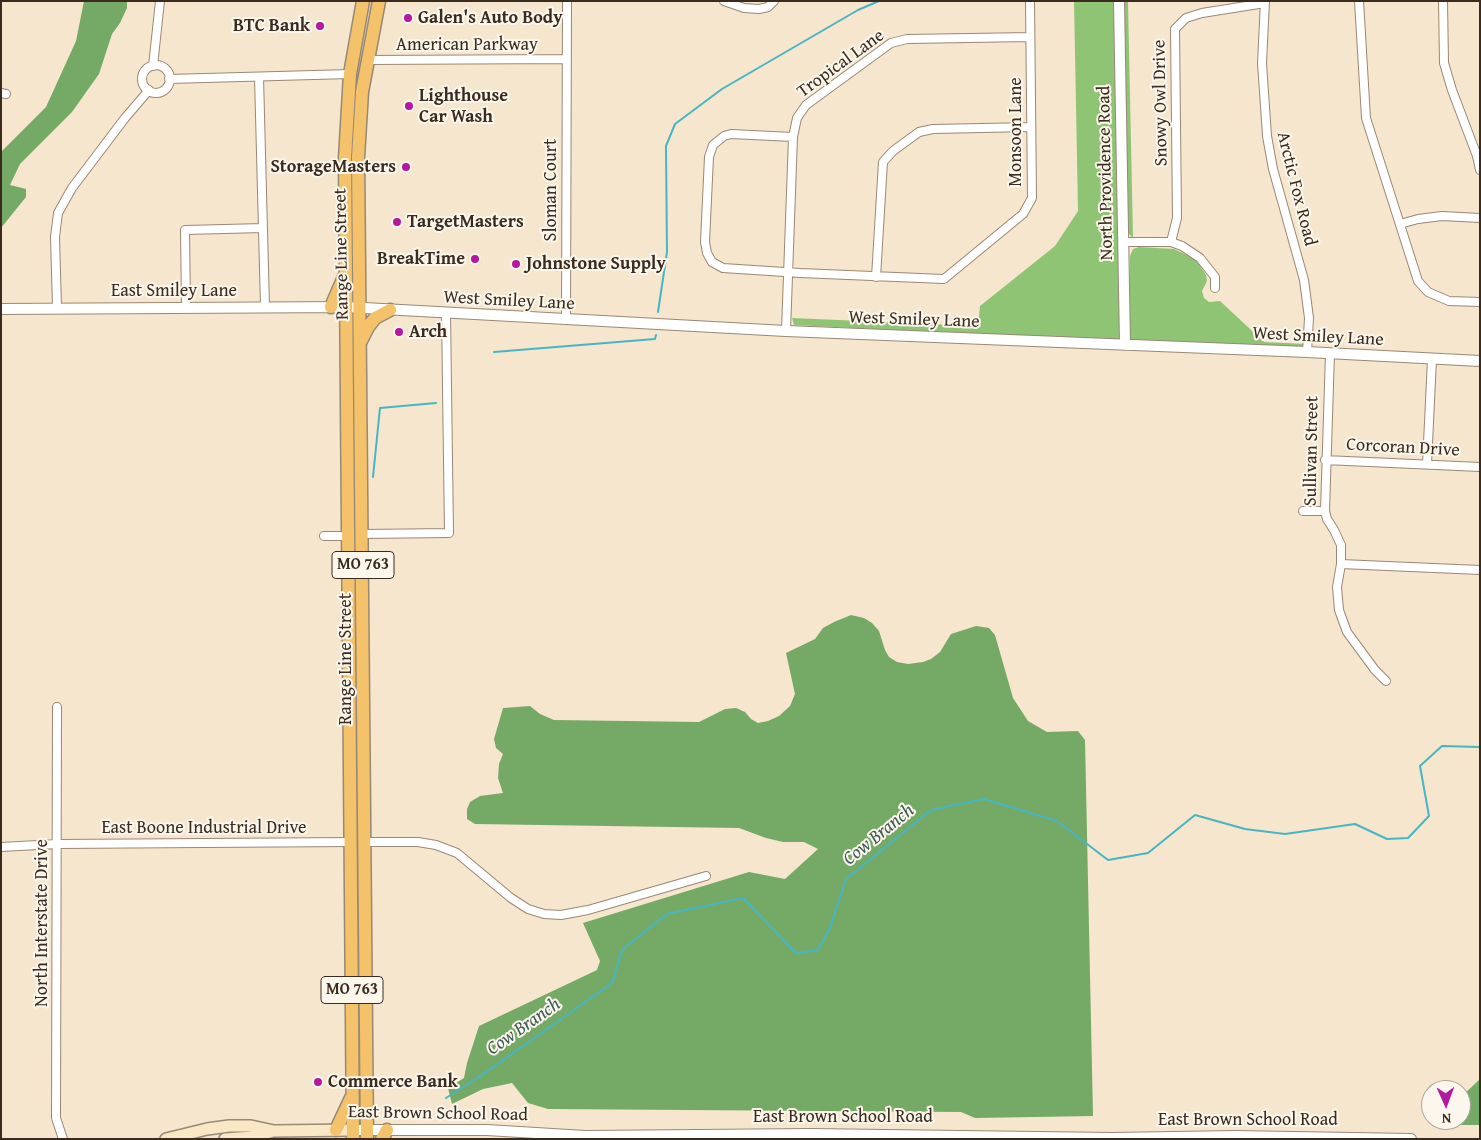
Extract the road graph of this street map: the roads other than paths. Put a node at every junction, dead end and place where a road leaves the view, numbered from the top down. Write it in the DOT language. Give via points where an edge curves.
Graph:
graph roads {
  1 [pos="160,1"];
  2 [pos="364,1"];
  3 [pos="379,1"];
  4 [pos="567,1"];
  5 [pos="724,1"];
  6 [pos="774,1"];
  7 [pos="1030,1"];
  8 [pos="1119,1"];
  9 [pos="1359,1"];
  10 [pos="1443,1"];
  11 [pos="1265,2"];
  12 [pos="1030,37"];
  13 [pos="567,59"];
  14 [pos="367,60"];
  15 [pos="153,66"];
  16 [pos="350,74"];
  17 [pos="259,77"];
  18 [pos="169,79"];
  19 [pos="149,90"];
  20 [pos="1031,127"];
  21 [pos="359,129"];
  22 [pos="794,137"];
  23 [pos="1480,170"];
  24 [pos="1480,218"];
  25 [pos="1400,224"];
  26 [pos="263,228"];
  27 [pos="1123,242"];
  28 [pos="1171,242"];
  29 [pos="346,272"];
  30 [pos="789,273"];
  31 [pos="876,277"];
  32 [pos="1215,288"];
  33 [pos="1480,302"];
  34 [pos="186,307"];
  35 [pos="265,307"];
  36 [pos="330,307"];
  37 [pos="346,307"];
  38 [pos="57,308"];
  39 [pos="360,308"];
  40 [pos="1,309"];
  41 [pos="390,310"];
  42 [pos="446,314"];
  43 [pos="566,320"];
  44 [pos="786,331"];
  45 [pos="360,343"];
  46 [pos="1125,345"];
  47 [pos="1307,352"];
  48 [pos="1330,353"];
  49 [pos="1432,359"];
  50 [pos="1480,361"];
  51 [pos="1325,460"];
  52 [pos="1427,464"];
  53 [pos="1480,467"];
  54 [pos="348,486"];
  55 [pos="1303,511"];
  56 [pos="1325,511"];
  57 [pos="362,534"];
  58 [pos="324,536"];
  59 [pos="348,536"];
  60 [pos="1341,564"];
  61 [pos="1480,570"];
  62 [pos="363,592"];
  63 [pos="1386,681"];
  64 [pos="57,707"];
  65 [pos="350,799"];
  66 [pos="351,842"];
  67 [pos="365,842"];
  68 [pos="57,844"];
  69 [pos="1,847"];
  70 [pos="706,876"];
  71 [pos="365,904"];
  72 [pos="353,1094"];
  73 [pos="336,1130"];
  74 [pos="274,1131"];
  75 [pos="353,1134"];
  76 [pos="367,1134"];
  77 [pos="384,1134"];
  78 [pos="986,1137"];
  79 [pos="1363,1138"];
  80 [pos="63,1139"];
  81 [pos="166,1139"];
  82 [pos="225,1139"];
  83 [pos="1411,1139"];
  1 -- 15 [label="street"];
  2 -- 14 [label="main road" via="361,55"];
  2 -- 16 [label="main road, Range Line Street / MO 763"];
  3 -- 14 [label="main road, Range Line Street / MO 763"];
  4 -- 13 [label="street, Sloman Court"];
  5 -- 6 [label="street" via="759,9"];
  7 -- 12 [label="street, Monsoon Lane"];
  8 -- 27 [label="street, North Providence Road"];
  9 -- 25 [label="street" via="1366,118"];
  10 -- 23 [label="street" via="1444,63"];
  11 -- 28 [label="street, Snowy Owl Drive" via="1186,18 1176,30 1177,218"];
  11 -- 47 [label="street, Arctic Fox Road" via="1262,63 1267,136 1273,170 1304,280 1309,318"];
  12 -- 20 [label="street, Monsoon Lane"];
  12 -- 22 [label="street, Tropical Lane" via="907,39 891,43 806,104 797,118"];
  13 -- 14 [label="street, American Parkway"];
  13 -- 43 [label="street, Sloman Court"];
  14 -- 21 [label="main road, Range Line Street / MO 763"];
  15 -- 18 [label="street" via="164,67"];
  15 -- 19 [label="street" via="142,76"];
  16 -- 17 [label="street"];
  16 -- 21 [label="main road" via="355,77 354,99"];
  16 -- 29 [label="main road, Range Line Street / MO 763" via="345,158"];
  17 -- 18 [label="street"];
  17 -- 26 [label="street"];
  18 -- 19 [label="street" via="163,90"];
  19 -- 38 [label="street" via="72,188 58,213"];
  20 -- 31 [label="street, Monsoon Lane" via="1032,198 1022,214 944,279"];
  20 -- 31 [label="street" via="934,129 918,132 892,151 883,162"];
  21 -- 39 [label="main road, Range Line Street / MO 763"];
  22 -- 30 [label="street, Tropical Lane"];
  22 -- 30 [label="street, Monsoon Lane" via="731,134 713,145 709,157 705,242 706,253 712,262 723,268"];
  24 -- 25 [label="street" via="1442,216"];
  25 -- 33 [label="street" via="1418,281 1428,292 1449,301"];
  26 -- 34 [label="street" via="185,230"];
  26 -- 35 [label="street"];
  27 -- 28 [label="street"];
  27 -- 46 [label="street, North Providence Road"];
  28 -- 32 [label="street" via="1200,258 1215,277"];
  29 -- 36 [label="main road"];
  29 -- 37 [label="main road, Range Line Street / MO 763"];
  30 -- 31 [label="street, Monsoon Lane"];
  30 -- 44 [label="street, Tropical Lane"];
  34 -- 35 [label="street, East Smiley Lane"];
  34 -- 38 [label="street, East Smiley Lane"];
  35 -- 36 [label="street, East Smiley Lane"];
  36 -- 37 [label="street, East Smiley Lane"];
  37 -- 39 [label="street, West Smiley Lane"];
  37 -- 54 [label="main road, Range Line Street / MO 763"];
  38 -- 40 [label="street, East Smiley Lane"];
  39 -- 41 [label="street, West Smiley Lane"];
  39 -- 45 [label="main road, Range Line Street / MO 763"];
  41 -- 42 [label="street, West Smiley Lane"];
  41 -- 45 [label="main road" via="375,318"];
  42 -- 43 [label="street, West Smiley Lane"];
  42 -- 57 [label="street" via="449,534"];
  43 -- 44 [label="street, West Smiley Lane"];
  44 -- 46 [label="street, West Smiley Lane"];
  45 -- 57 [label="main road, Range Line Street / MO 763"];
  46 -- 47 [label="street, West Smiley Lane"];
  47 -- 48 [label="street, West Smiley Lane"];
  48 -- 49 [label="street, West Smiley Lane"];
  48 -- 51 [label="street, Sullivan Street"];
  49 -- 50 [label="street, West Smiley Lane"];
  49 -- 52 [label="street"];
  51 -- 52 [label="street, Corcoran Drive"];
  51 -- 56 [label="street, Sullivan Street"];
  52 -- 53 [label="street, Corcoran Drive"];
  54 -- 57 [label="main road"];
  54 -- 59 [label="main road, Range Line Street / MO 763"];
  55 -- 56 [label="street"];
  56 -- 60 [label="street, Sullivan Street" via="1326,519 1341,545"];
  57 -- 62 [label="main road, Range Line Street / MO 763"];
  58 -- 59 [label="street"];
  59 -- 62 [label="main road" via="355,547 356,567"];
  59 -- 65 [label="main road, Range Line Street / MO 763"];
  60 -- 61 [label="street"];
  60 -- 63 [label="street, Sullivan Street" via="1339,602 1347,632"];
  62 -- 67 [label="main road, Range Line Street / MO 763"];
  64 -- 68 [label="street, North Interstate Drive"];
  65 -- 66 [label="main road, Range Line Street / MO 763"];
  65 -- 67 [label="main road"];
  66 -- 68 [label="street, East Boone Industrial Drive"];
  66 -- 71 [label="main road" via="356,848"];
  66 -- 72 [label="main road, Range Line Street / MO 763"];
  67 -- 70 [label="street" via="418,842 450,850 511,898 544,914 561,915 588,910"];
  67 -- 71 [label="main road, Range Line Street / MO 763"];
  68 -- 69 [label="street, East Boone Industrial Drive"];
  68 -- 80 [label="street, North Interstate Drive" via="56,1118"];
  71 -- 76 [label="main road, Range Line Street / MO 763"];
  72 -- 73 [label="main road"];
  72 -- 75 [label="main road, Range Line Street / MO 763"];
  73 -- 74 [label="main road, East Brown School Road"];
  73 -- 75 [label="main road, East Brown School Road"];
  74 -- 81 [label="main road, East Brown School Road" via="229,1126"];
  74 -- 82 [label="main road, East Brown School Road" via="253,1137"];
  75 -- 76 [label="street, East Brown School Road"];
  76 -- 77 [label="street, East Brown School Road"];
  77 -- 78 [label="street, East Brown School Road" via="487,1130 585,1136 810,1134"];
  78 -- 79 [label="street, East Brown School Road"];
  79 -- 83 [label="street, East Brown School Road"];
}
